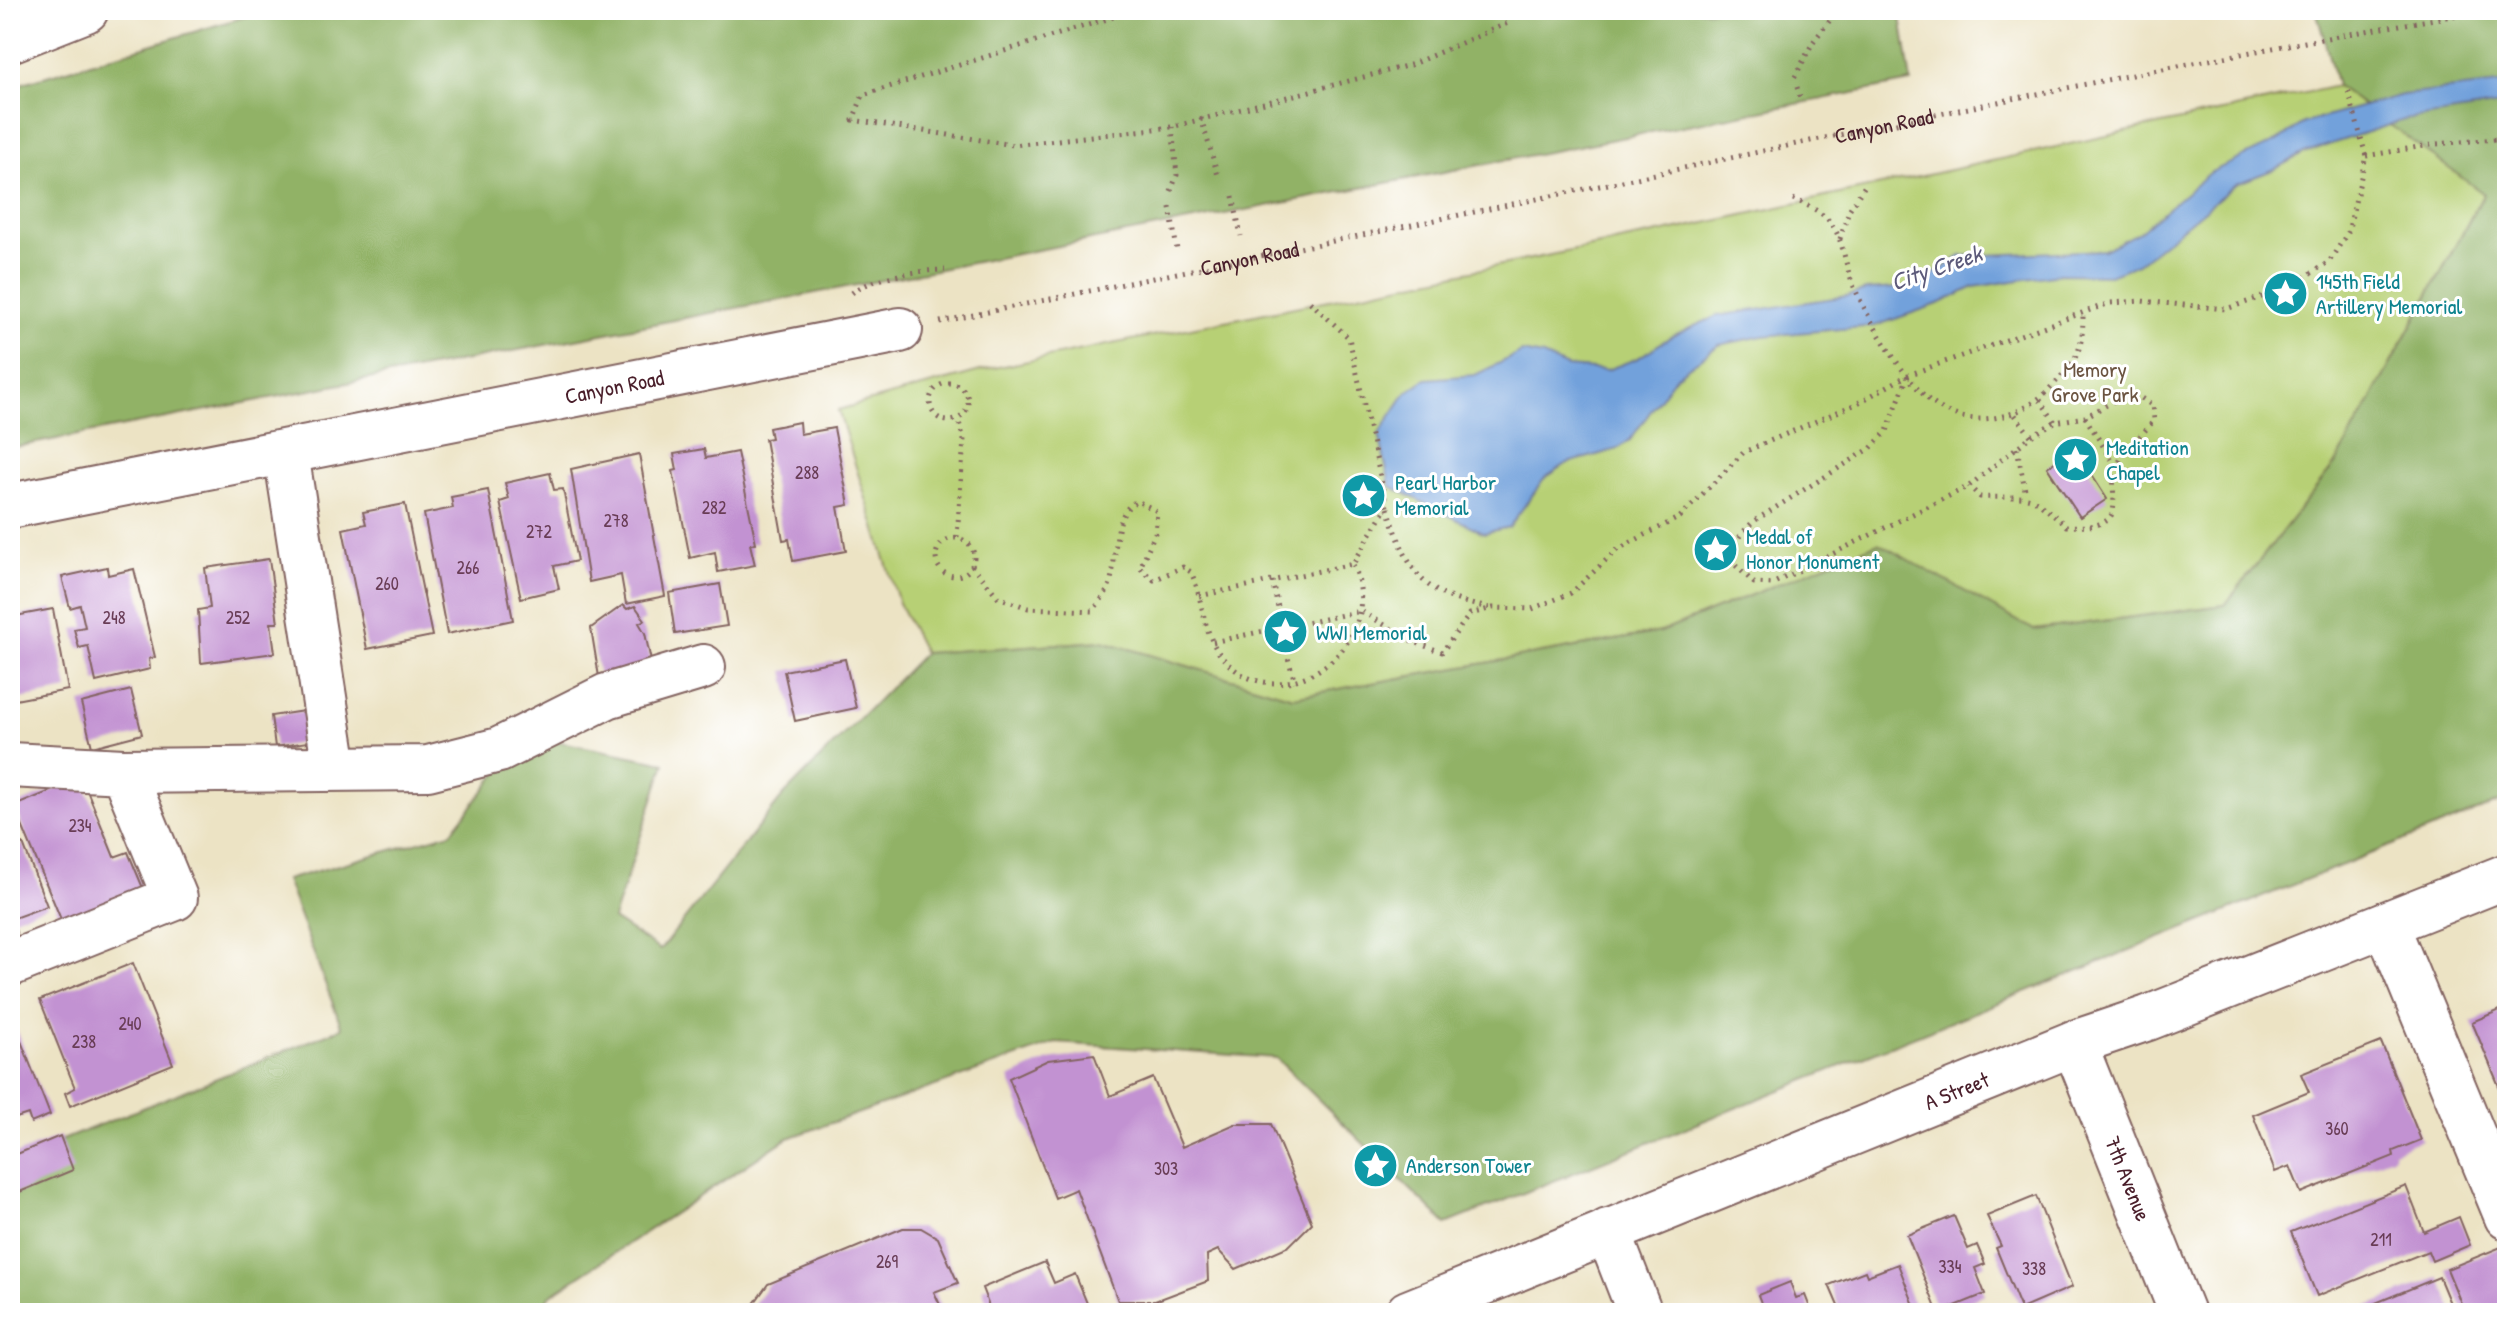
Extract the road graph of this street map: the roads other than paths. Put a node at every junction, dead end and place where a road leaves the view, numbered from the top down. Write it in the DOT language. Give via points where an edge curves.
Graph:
graph roads {
  1 [pos="86,10"];
  2 [pos="10,40"];
  3 [pos="900,330"];
  4 [pos="286,453"];
  5 [pos="10,506"];
  6 [pos="703,667"];
  7 [pos="10,765"];
  8 [pos="335,768"];
  9 [pos="123,771"];
  10 [pos="2507,876"];
  11 [pos="2386,924"];
  12 [pos="10,964"];
  13 [pos="2074,1043"];
  14 [pos="2507,1217"];
  15 [pos="1608,1231"];
  16 [pos="1408,1313"];
  17 [pos="1640,1313"];
  18 [pos="2182,1313"];
  1 -- 2 [label="street"];
  3 -- 4 [label="street, Canyon Road"];
  4 -- 5 [label="street, Canyon Road"];
  4 -- 8 [label="street"];
  6 -- 8 [label="street" via="607,696 499,750 428,768"];
  7 -- 9 [label="street"];
  8 -- 9 [label="street"];
  9 -- 12 [label="street" via="175,898"];
  10 -- 11 [label="street, A Street"];
  11 -- 13 [label="street, A Street"];
  11 -- 14 [label="street"];
  13 -- 15 [label="street, A Street"];
  13 -- 18 [label="street, 7th Avenue"];
  15 -- 16 [label="street, A Street"];
  15 -- 17 [label="street"];
}
